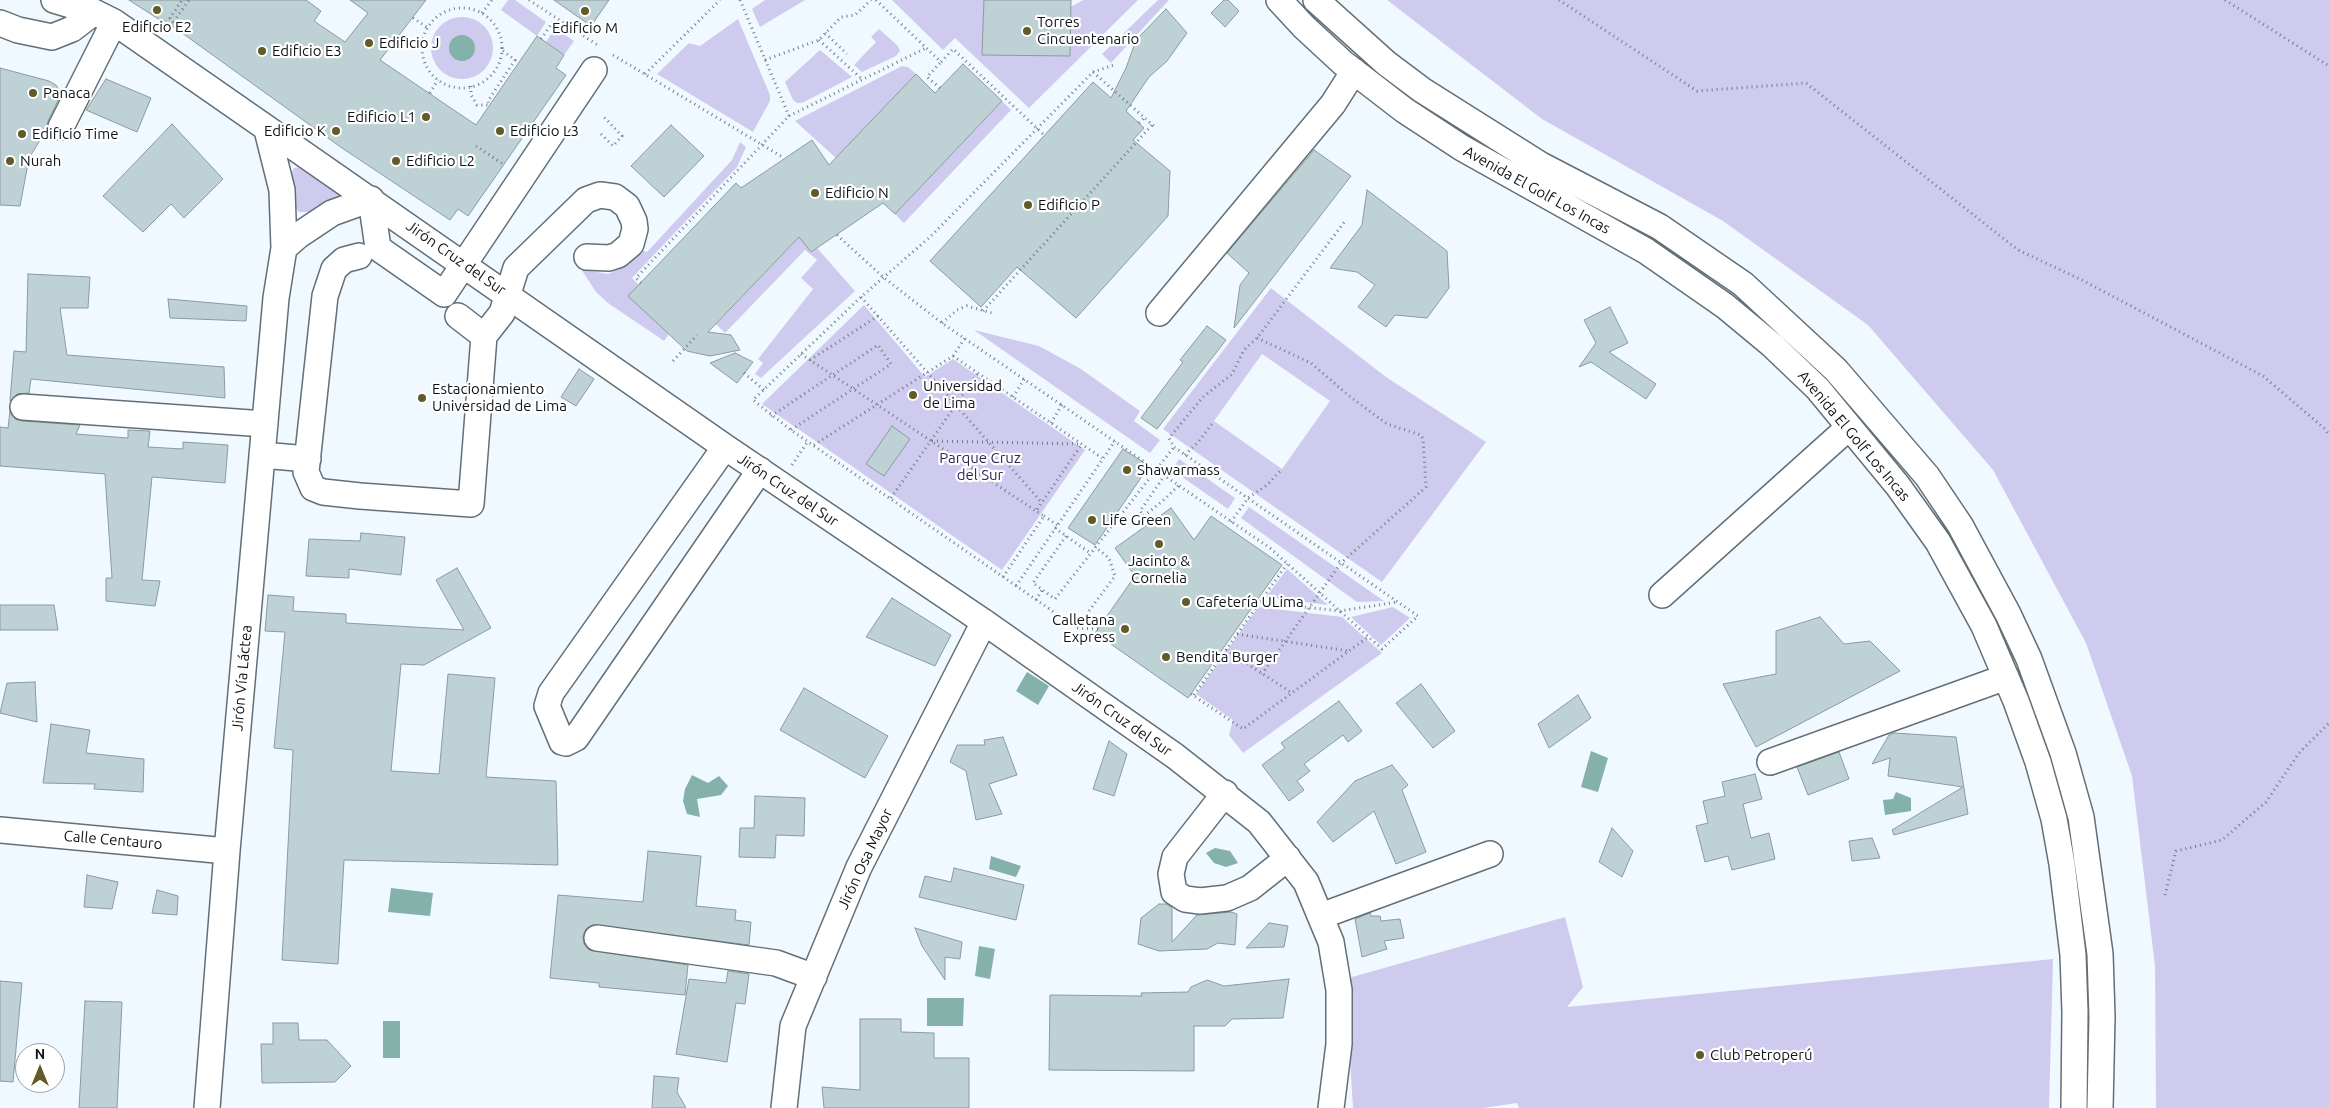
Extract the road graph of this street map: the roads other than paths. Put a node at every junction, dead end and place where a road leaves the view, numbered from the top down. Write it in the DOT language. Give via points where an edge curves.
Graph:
graph roads {
  1 [pos="54,0"];
  2 [pos="1279,0"];
  3 [pos="1316,0"];
  4 [pos="104,17"];
  5 [pos="0,23"];
  6 [pos="603,58"];
  7 [pos="1354,71"];
  8 [pos="61,127"];
  9 [pos="267,130"];
  10 [pos="371,199"];
  11 [pos="284,248"];
  12 [pos="359,256"];
  13 [pos="587,257"];
  14 [pos="464,265"];
  15 [pos="508,294"];
  16 [pos="1159,313"];
  17 [pos="458,316"];
  18 [pos="484,336"];
  19 [pos="23,407"];
  20 [pos="265,424"];
  21 [pos="1848,428"];
  22 [pos="725,447"];
  23 [pos="262,455"];
  24 [pos="308,459"];
  25 [pos="760,470"];
  26 [pos="1662,595"];
  27 [pos="984,622"];
  28 [pos="2006,677"];
  29 [pos="1770,762"];
  30 [pos="1225,793"];
  31 [pos="0,830"];
  32 [pos="227,851"];
  33 [pos="1490,854"];
  34 [pos="1288,858"];
  35 [pos="1321,916"];
  36 [pos="597,938"];
  37 [pos="814,977"];
  38 [pos="207,1108"];
  39 [pos="784,1108"];
  40 [pos="1331,1108"];
  41 [pos="2074,1108"];
  42 [pos="2100,1108"];
  1 -- 4 [label="street, Jirón Cruz del Sur"];
  2 -- 7 [label="street, Avenida El Golf Los Incas"];
  3 -- 42 [label="street, Avenida El Golf Los Incas" via="1386,63 1422,90 1541,165 1660,227 1743,284 1836,370 1927,476 1960,525 2008,614 2032,668 2066,762 2082,826 2100,954"];
  4 -- 5 [label="street" via="52,36"];
  4 -- 8 [label="street"];
  4 -- 9 [label="street, Jirón Cruz del Sur"];
  6 -- 14 [label="street"];
  7 -- 16 [label="street" via="1333,104"];
  7 -- 21 [label="street, Avenida El Golf Los Incas" via="1404,110 1462,148 1646,251 1725,306 1818,389"];
  9 -- 10 [label="street, Jirón Cruz del Sur"];
  9 -- 11 [label="street, Jirón Vía Láctea" via="282,190"];
  10 -- 11 [label="street" via="332,213"];
  10 -- 14 [label="street, Jirón Cruz del Sur"];
  10 -- 14 [label="street" via="378,248 444,294"];
  11 -- 20 [label="street, Jirón Vía Láctea" via="276,298"];
  12 -- 24 [label="street" via="344,260 334,269 328,282"];
  13 -- 15 [label="street" via="609,258 631,244 634,221 627,206 615,197 600,195 579,205 516,268"];
  14 -- 15 [label="street, Jirón Cruz del Sur"];
  15 -- 18 [label="street" via="502,313"];
  15 -- 22 [label="street, Jirón Cruz del Sur"];
  17 -- 18 [label="street"];
  18 -- 24 [label="street" via="472,504 323,492 313,488 308,481"];
  19 -- 20 [label="street"];
  20 -- 23 [label="street, Jirón Vía Láctea"];
  21 -- 26 [label="street"];
  21 -- 28 [label="street, Avenida El Golf Los Incas" via="1898,486 1938,542 1984,626"];
  22 -- 25 [label="street, Jirón Cruz del Sur"];
  22 -- 25 [label="street" via="551,693 548,706 562,742 566,744 576,738"];
  23 -- 24 [label="street"];
  23 -- 32 [label="street, Jirón Vía Láctea"];
  25 -- 27 [label="street, Jirón Cruz del Sur"];
  27 -- 30 [label="street, Jirón Cruz del Sur"];
  27 -- 37 [label="street, Jirón Osa Mayor" via="859,867"];
  28 -- 29 [label="street"];
  28 -- 41 [label="street, Avenida El Golf Los Incas" via="2038,762 2054,819 2062,864 2074,955"];
  30 -- 34 [label="street, Jirón Cruz del Sur" via="1259,822"];
  30 -- 34 [label="street" via="1175,857 1171,874 1174,892 1185,899 1200,901 1227,898 1250,888"];
  31 -- 32 [label="street, Calle Centauro"];
  32 -- 38 [label="street, Jirón Vía Láctea"];
  33 -- 35 [label="street"];
  34 -- 35 [label="street, Jirón Cruz del Sur" via="1306,882"];
  35 -- 40 [label="street, Jirón Cruz del Sur" via="1331,942 1339,990 1339,1044"];
  36 -- 37 [label="street" via="776,963"];
  37 -- 39 [label="street, Jirón Osa Mayor" via="793,1026"];
}
